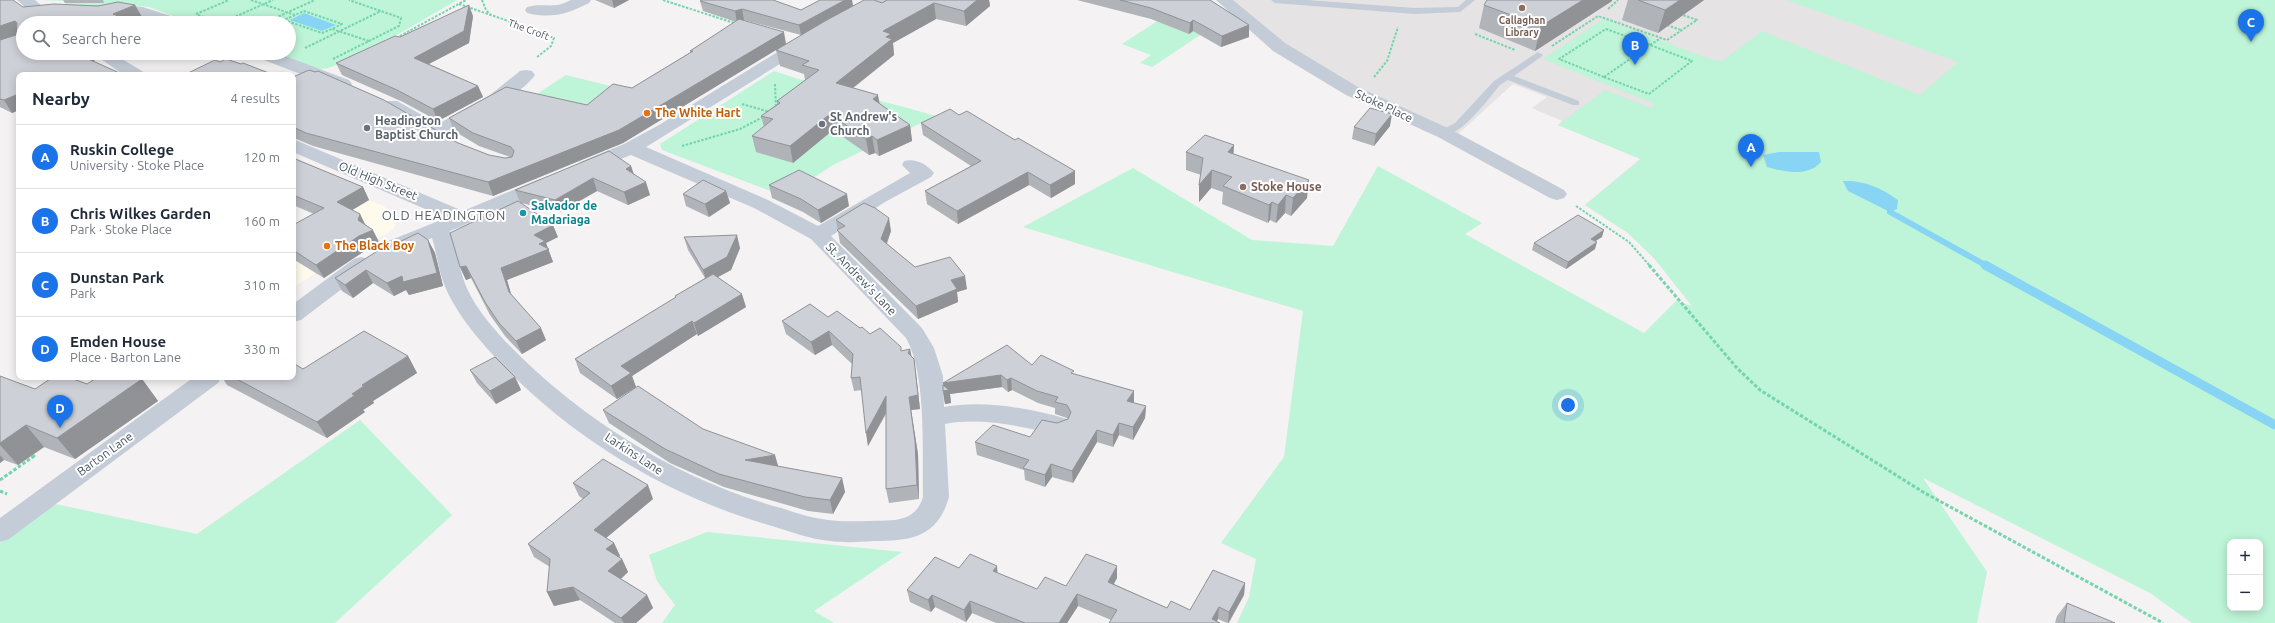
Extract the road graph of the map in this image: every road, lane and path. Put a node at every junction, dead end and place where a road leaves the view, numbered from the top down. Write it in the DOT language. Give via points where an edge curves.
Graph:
graph roads {
  1 [pos="25,0"];
  2 [pos="229,0"];
  3 [pos="251,0"];
  4 [pos="273,0"];
  5 [pos="315,0"];
  6 [pos="349,0"];
  7 [pos="466,0"];
  8 [pos="482,0"];
  9 [pos="583,0"];
  10 [pos="663,0"];
  11 [pos="880,0"];
  12 [pos="1224,0"];
  13 [pos="1275,0"];
  14 [pos="1471,0"];
  15 [pos="1618,0"];
  16 [pos="264,4"];
  17 [pos="459,4"];
  18 [pos="61,9"];
  19 [pos="1608,9"];
  20 [pos="533,10"];
  21 [pos="382,11"];
  22 [pos="561,11"];
  23 [pos="1414,11"];
  24 [pos="39,12"];
  25 [pos="287,12"];
  26 [pos="1675,12"];
  27 [pos="97,13"];
  28 [pos="195,14"];
  29 [pos="295,15"];
  30 [pos="492,15"];
  31 [pos="728,15"];
  32 [pos="44,16"];
  33 [pos="158,16"];
  34 [pos="237,16"];
  35 [pos="279,16"];
  36 [pos="722,19"];
  37 [pos="840,21"];
  38 [pos="296,24"];
  39 [pos="570,24"];
  40 [pos="1664,24"];
  41 [pos="519,25"];
  42 [pos="744,26"];
  43 [pos="332,29"];
  44 [pos="533,30"];
  45 [pos="1682,30"];
  46 [pos="340,31"];
  47 [pos="1475,34"];
  48 [pos="400,36"];
  49 [pos="1660,38"];
  50 [pos="369,41"];
  51 [pos="1507,43"];
  52 [pos="1504,45"];
  53 [pos="1650,45"];
  54 [pos="299,51"];
  55 [pos="1536,56"];
  56 [pos="111,60"];
  57 [pos="294,60"];
  58 [pos="770,63"];
  59 [pos="330,68"];
  60 [pos="131,72"];
  61 [pos="526,75"];
  62 [pos="1507,76"];
  63 [pos="1604,77"];
  64 [pos="356,89"];
  65 [pos="1352,91"];
  66 [pos="376,98"];
  67 [pos="1576,103"];
  68 [pos="438,131"];
  69 [pos="1444,133"];
  70 [pos="453,141"];
  71 [pos="296,146"];
  72 [pos="631,148"];
  73 [pos="650,157"];
  74 [pos="911,165"];
  75 [pos="1557,194"];
  76 [pos="463,218"];
  77 [pos="438,227"];
  78 [pos="818,235"];
  79 [pos="296,313"];
  80 [pos="206,380"];
  81 [pos="933,418"];
  82 [pos="1058,425"];
  83 [pos="32,456"];
  84 [pos="0,480"];
  85 [pos="926,519"];
  86 [pos="0,532"];
  87 [pos="2163,623"];
  1 -- 24 [label="street"];
  2 -- 28 [label="path"];
  3 -- 16 [label="path"];
  4 -- 16 [label="path"];
  5 -- 25 [label="path"];
  6 -- 21 [label="path"];
  7 -- 17 [label="path"];
  8 -- 30 [label="path" via="486,10"];
  9 -- 22 [label="street"];
  10 -- 36 [label="path"];
  11 -- 37 [label="street"];
  12 -- 65 [label="street, Stoke Place" via="1279,46"];
  13 -- 23 [label="lane"];
  14 -- 23 [label="lane" via="1460,9"];
  15 -- 19 [label="path"];
  16 -- 25 [label="path"];
  16 -- 34 [label="path"];
  17 -- 30 [label="path, The Croft"];
  17 -- 48 [label="path"];
  18 -- 24 [label="street"];
  20 -- 22 [label="street"];
  21 -- 46 [label="path"];
  21 -- 50 [label="path" via="401,18 400,26"];
  22 -- 39 [label="street"];
  23 -- 65 [label="path" via="1400,20 1381,73"];
  24 -- 32 [label="street"];
  25 -- 29 [label="path"];
  25 -- 35 [label="path"];
  26 -- 45 [label="path" via="1696,20"];
  27 -- 33 [label="street" via="125,7"];
  29 -- 43 [label="path" via="304,11 342,24"];
  30 -- 41 [label="path, The Croft"];
  31 -- 36 [label="path"];
  36 -- 42 [label="path"];
  38 -- 43 [label="path" via="322,34"];
  40 -- 45 [label="path"];
  42 -- 58 [label="street" via="809,40"];
  43 -- 46 [label="path"];
  44 -- 61 [label="path, The Croft" via="554,38 551,46 524,66"];
  45 -- 49 [label="path" via="1667,40"];
  46 -- 50 [label="path"];
  46 -- 54 [label="path"];
  47 -- 52 [label="path"];
  49 -- 53 [label="path"];
  49 -- 55 [label="path" via="1598,16"];
  50 -- 59 [label="path"];
  51 -- 52 [label="path"];
  52 -- 55 [label="path"];
  53 -- 63 [label="path"];
  53 -- 63 [label="path" via="1692,61 1649,94"];
  53 -- 63 [label="path" via="1606,29 1559,59"];
  55 -- 62 [label="lane"];
  56 -- 60 [label="street"];
  57 -- 59 [label="street"];
  58 -- 72 [label="street"];
  58 -- 73 [label="path" via="774,68 776,109 740,129"];
  59 -- 64 [label="street"];
  61 -- 68 [label="street" via="519,83"];
  62 -- 67 [label="lane"];
  62 -- 69 [label="lane" via="1497,83 1459,125"];
  65 -- 69 [label="street, Stoke Place"];
  66 -- 68 [label="street"];
  68 -- 70 [label="street"];
  69 -- 75 [label="street, Stoke Place"];
  71 -- 76 [label="street, Old High Street"];
  72 -- 73 [label="street, St. Andrew's Lane"];
  72 -- 76 [label="street"];
  73 -- 78 [label="street, St. Andrew's Lane" via="762,204"];
  74 -- 78 [label="street" via="924,173"];
  75 -- 87 [label="path" via="1629,242 1760,390 1923,492"];
  76 -- 77 [label="street"];
  77 -- 79 [label="street" via="374,256"];
  77 -- 85 [label="street, Larkins Lane" via="457,289 464,302 502,350 548,395 659,471 683,484 742,508 832,531 894,531 915,526"];
  78 -- 81 [label="street, St. Andrew's Lane" via="914,333 923,348 931,376"];
  80 -- 86 [label="street, Barton Lane"];
  81 -- 82 [label="street" via="985,413"];
  81 -- 85 [label="street, St. Andrew's Lane" via="936,497 933,510"];
  83 -- 84 [label="path"];
}
